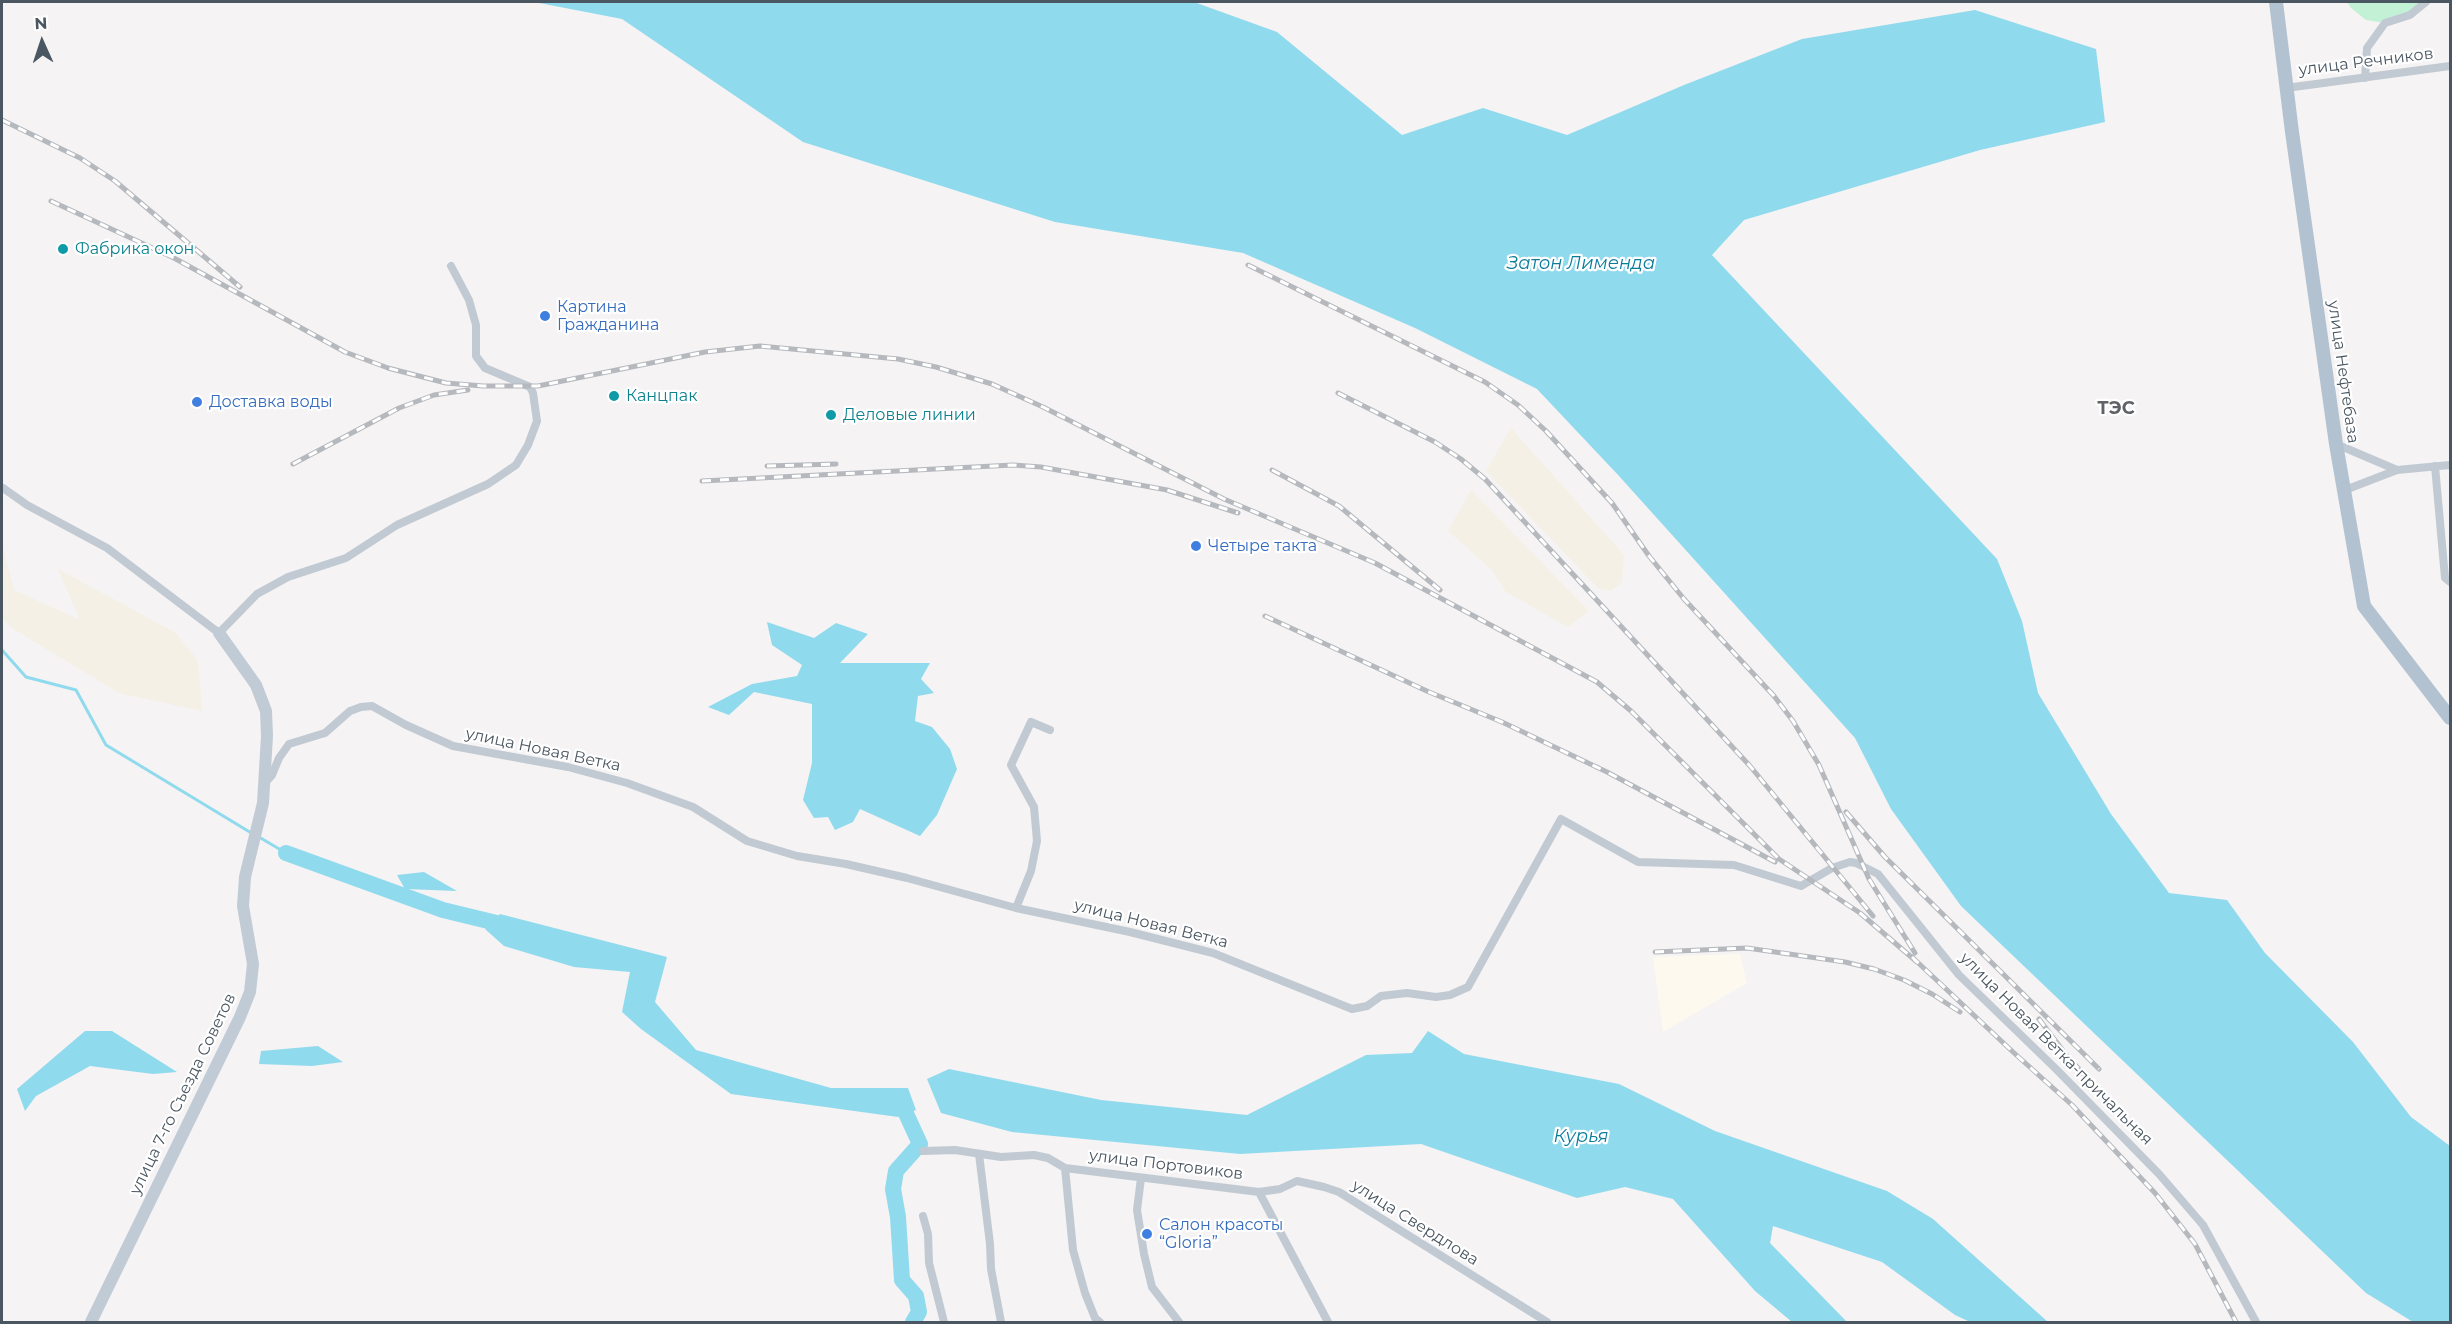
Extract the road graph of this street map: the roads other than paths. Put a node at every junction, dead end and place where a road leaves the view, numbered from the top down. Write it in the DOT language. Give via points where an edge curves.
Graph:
graph roads {
  1 [pos="2276,2"];
  2 [pos="2426,2"];
  3 [pos="2451,66"];
  4 [pos="2365,78"];
  5 [pos="2286,88"];
  6 [pos="451,266"];
  7 [pos="2336,444"];
  8 [pos="2451,465"];
  9 [pos="2435,466"];
  10 [pos="2397,470"];
  11 [pos="3,488"];
  12 [pos="2345,490"];
  13 [pos="2451,582"];
  14 [pos="219,633"];
  15 [pos="2451,718"];
  16 [pos="1050,730"];
  17 [pos="264,784"];
  18 [pos="1561,819"];
  19 [pos="1016,908"];
  20 [pos="923,1152"];
  21 [pos="979,1154"];
  22 [pos="1065,1168"];
  23 [pos="1141,1178"];
  24 [pos="1259,1192"];
  25 [pos="923,1216"];
  26 [pos="91,1323"];
  27 [pos="944,1323"];
  28 [pos="1001,1323"];
  29 [pos="1100,1323"];
  30 [pos="1179,1323"];
  31 [pos="1329,1323"];
  32 [pos="1546,1323"];
  33 [pos="2256,1323"];
  1 -- 5 [label="main road, улица Нефтебаза"];
  2 -- 4 [label="street" via="2410,15 2385,23 2367,48"];
  3 -- 4 [label="street, улица Речников"];
  4 -- 5 [label="street, улица Речников"];
  5 -- 7 [label="main road, улица Нефтебаза"];
  6 -- 14 [label="street" via="469,300 476,325 476,356 485,368 530,387 533,393 537,421 516,465 488,484 398,525 346,558 288,578 257,594"];
  7 -- 10 [label="street"];
  7 -- 12 [label="main road, улица Нефтебаза"];
  8 -- 9 [label="street"];
  9 -- 10 [label="street"];
  9 -- 13 [label="street" via="2445,578"];
  10 -- 12 [label="street"];
  11 -- 14 [label="street" via="107,548"];
  12 -- 15 [label="main road, улица Нефтебаза" via="2364,606"];
  14 -- 17 [label="street, улица 7-го Съезда Советов" via="256,685 266,711"];
  16 -- 19 [label="street" via="1031,722 1011,765 1034,807 1037,841 1031,871"];
  17 -- 19 [label="street, улица Новая Ветка" via="289,744 325,733 350,711 372,706 453,746 568,767 627,783 693,807 747,841"];
  17 -- 26 [label="street, улица 7-го Съезда Советов" via="243,906 253,964 250,992"];
  18 -- 19 [label="street, улица Новая Ветка" via="1468,987 1450,995 1381,996 1367,1006 1352,1009 1213,953"];
  18 -- 33 [label="street, улица Новая Ветка-причальная" via="1638,862 1734,865 1801,886 1850,862 1878,874 1959,975 2056,1069 2203,1225"];
  20 -- 21 [label="street, улица Портовиков" via="955,1149"];
  21 -- 22 [label="street, улица Портовиков" via="1034,1155"];
  21 -- 28 [label="street"];
  22 -- 23 [label="street, улица Портовиков"];
  22 -- 29 [label="street" via="1073,1250 1085,1293"];
  23 -- 24 [label="street, улица Портовиков"];
  23 -- 30 [label="street" via="1137,1210 1152,1287"];
  24 -- 31 [label="street, улица Портовиков"];
  24 -- 32 [label="street, улица Свердлова" via="1297,1181 1339,1192"];
  25 -- 27 [label="street" via="929,1263"];
}
